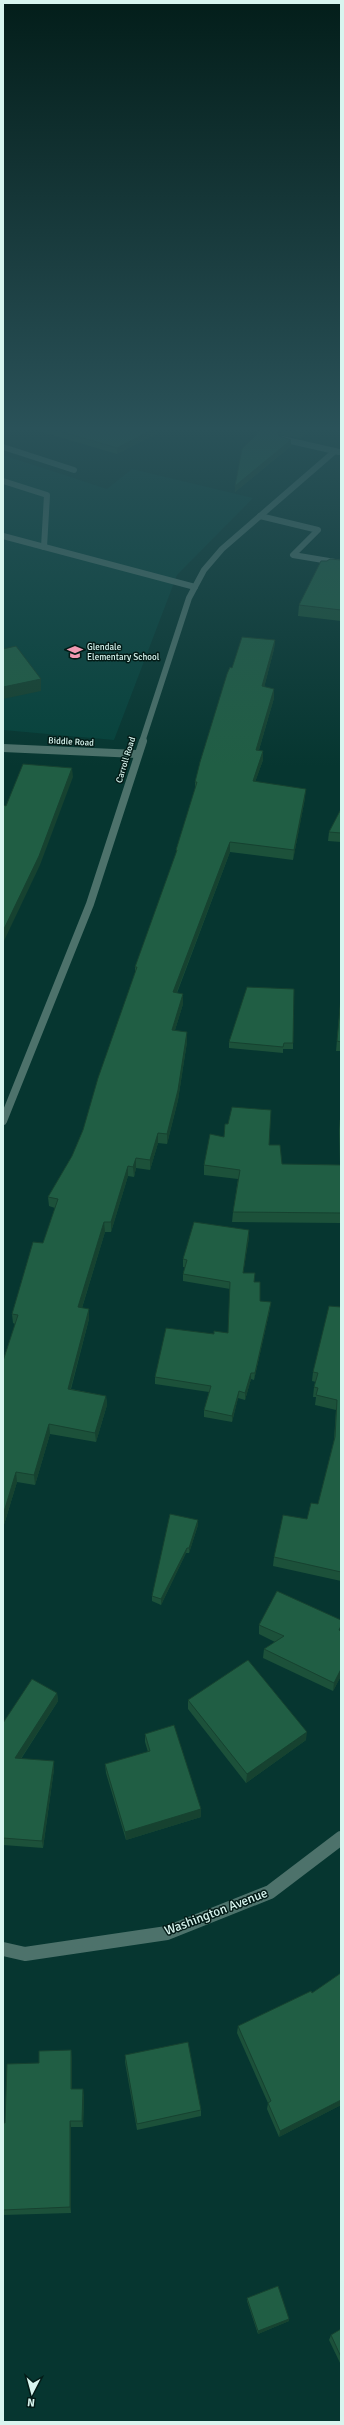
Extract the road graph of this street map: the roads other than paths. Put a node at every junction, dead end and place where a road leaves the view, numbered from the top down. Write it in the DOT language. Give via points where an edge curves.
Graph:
graph roads {
  1 [pos="19,540"];
  2 [pos="44,540"];
  3 [pos="232,540"];
  4 [pos="308,540"];
  5 [pos="44,547"];
  6 [pos="341,563"];
  7 [pos="195,587"];
  8 [pos="3,748"];
  9 [pos="137,754"];
  10 [pos="3,1121"];
  11 [pos="341,1838"];
  12 [pos="3,1949"];
  1 -- 5 [label="street"];
  2 -- 5 [label="street"];
  3 -- 7 [label="street, Carroll Road" via="204,570"];
  4 -- 6 [label="street" via="293,555"];
  5 -- 7 [label="street"];
  7 -- 9 [label="street, Carroll Road" via="189,598"];
  8 -- 9 [label="street, Biddle Road"];
  9 -- 10 [label="street, Carroll Road" via="122,809 90,904"];
  11 -- 12 [label="street, Washington Avenue" via="270,1892 167,1934 26,1954"];
}
